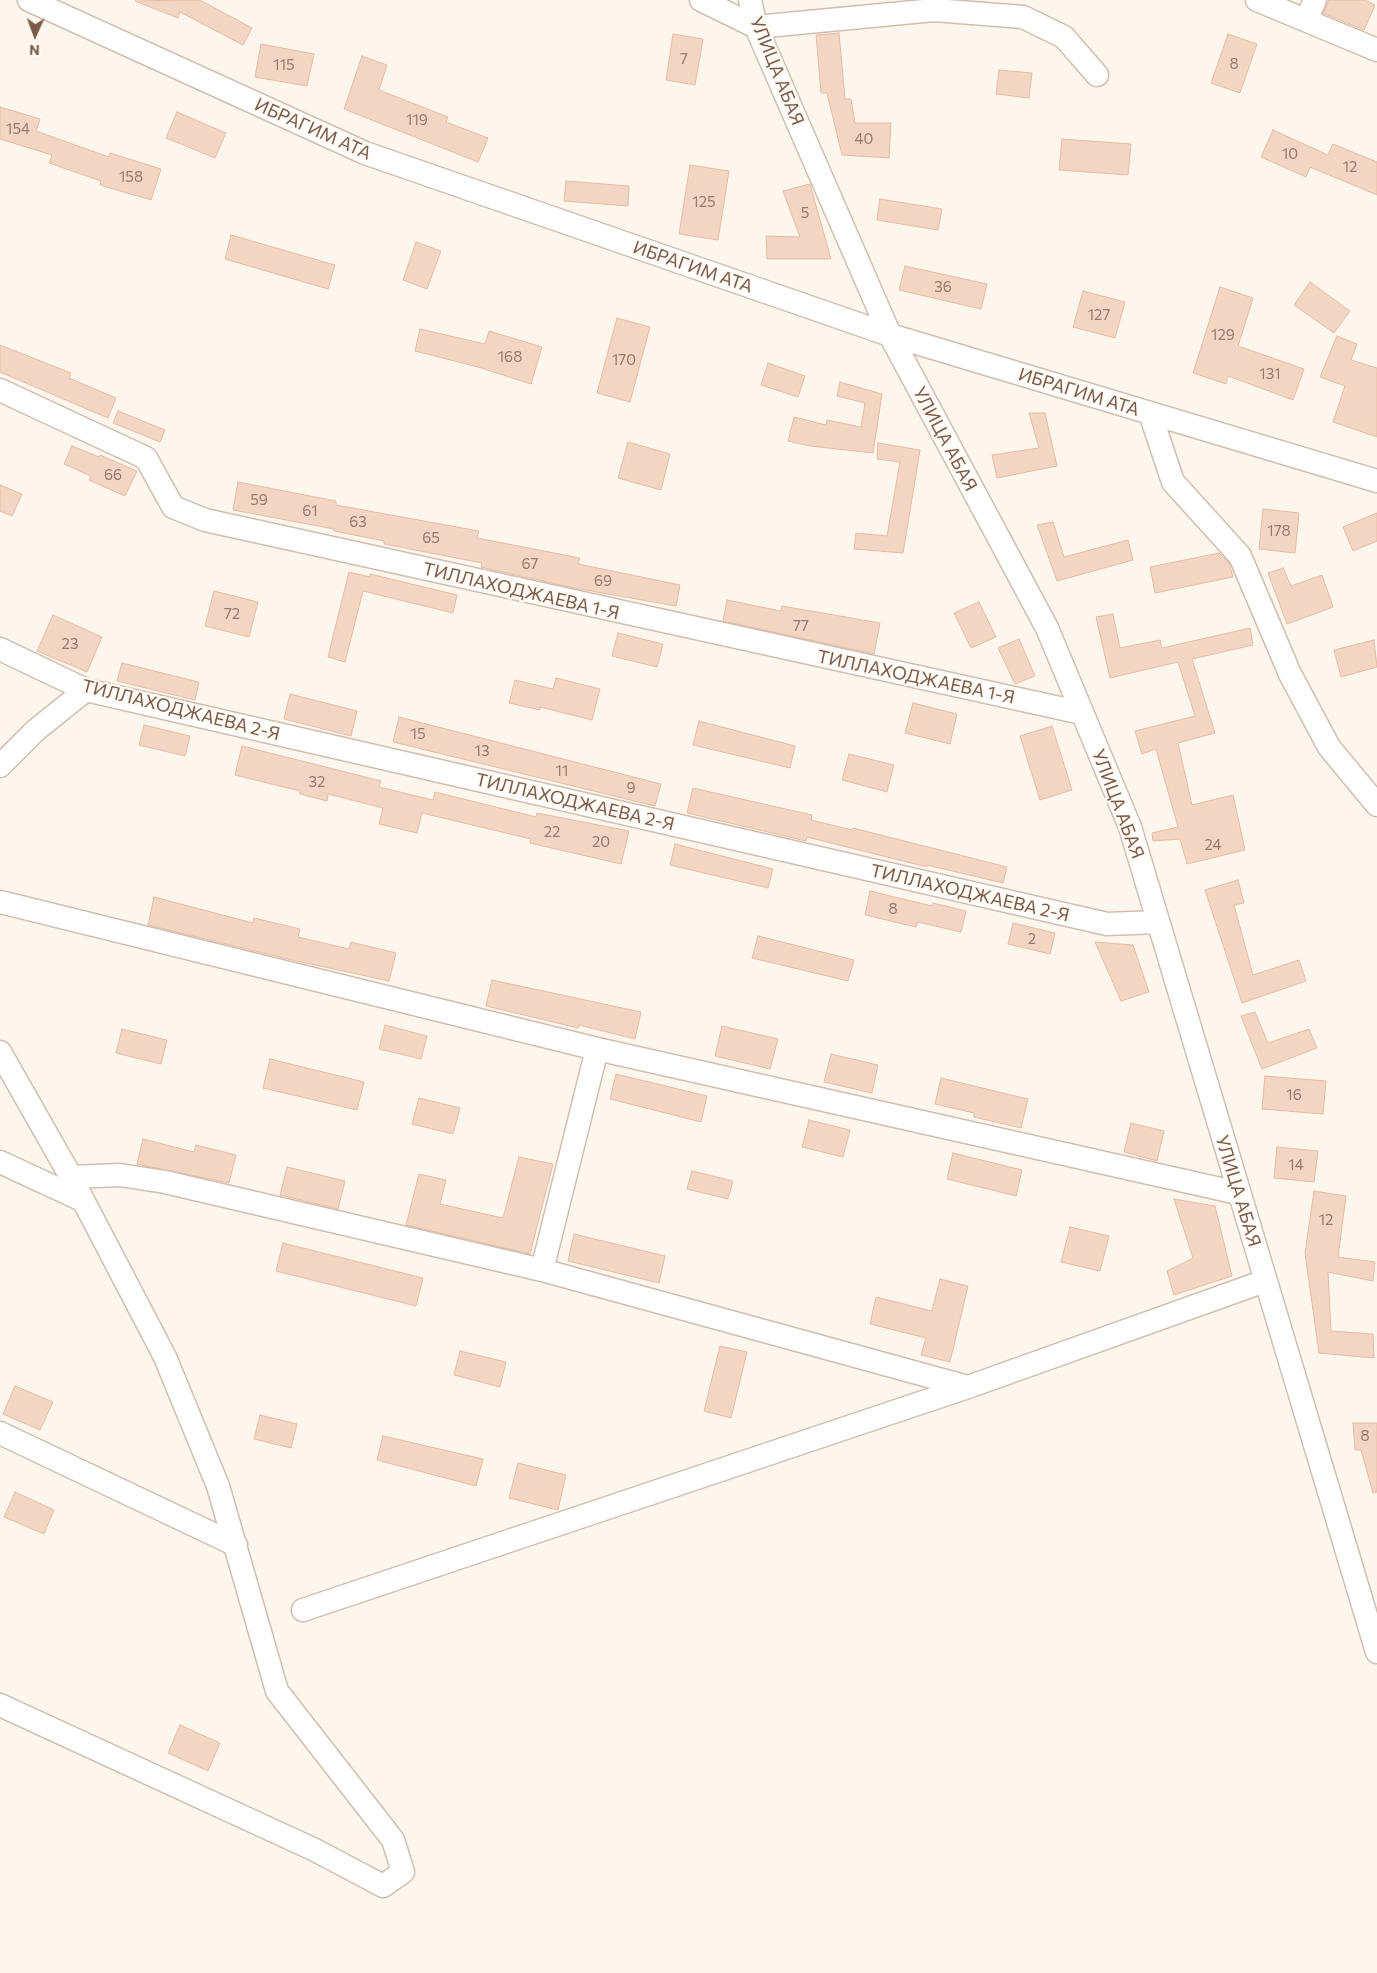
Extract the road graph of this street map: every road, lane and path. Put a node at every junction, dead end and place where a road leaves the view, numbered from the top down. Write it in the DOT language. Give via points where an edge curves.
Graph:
graph roads {
  1 [pos="29,0"];
  2 [pos="701,0"];
  3 [pos="750,0"];
  4 [pos="1257,0"];
  5 [pos="1315,0"];
  6 [pos="1306,20"];
  7 [pos="756,27"];
  8 [pos="1377,50"];
  9 [pos="1096,76"];
  10 [pos="890,335"];
  11 [pos="0,390"];
  12 [pos="1150,413"];
  13 [pos="1377,481"];
  14 [pos="0,649"];
  15 [pos="86,690"];
  16 [pos="1082,713"];
  17 [pos="0,766"];
  18 [pos="1377,805"];
  19 [pos="0,902"];
  20 [pos="1158,922"];
  21 [pos="597,1048"];
  22 [pos="0,1052"];
  23 [pos="0,1162"];
  24 [pos="71,1177"];
  25 [pos="1238,1193"];
  26 [pos="82,1200"];
  27 [pos="542,1270"];
  28 [pos="1265,1281"];
  29 [pos="968,1387"];
  30 [pos="0,1433"];
  31 [pos="236,1545"];
  32 [pos="303,1610"];
  33 [pos="1377,1652"];
  34 [pos="1,1709"];
  1 -- 10 [label="street, ИБРАГИМ АТА" via="365,153"];
  2 -- 7 [label="street"];
  3 -- 7 [label="street, УЛИЦА АБАЯ"];
  4 -- 6 [label="street"];
  5 -- 6 [label="street"];
  6 -- 8 [label="street"];
  7 -- 9 [label="street" via="934,10 1023,17 1064,38"];
  7 -- 10 [label="street, УЛИЦА АБАЯ"];
  10 -- 12 [label="street, ИБРАГИМ АТА"];
  10 -- 16 [label="street, УЛИЦА АБАЯ" via="1047,628"];
  11 -- 16 [label="street, ТИЛЛАХОДЖАЕВА 1-Я" via="146,458 173,506 205,520"];
  12 -- 13 [label="street, ИБРАГИМ АТА"];
  12 -- 18 [label="street" via="1173,482 1240,556 1290,674 1329,747"];
  14 -- 15 [label="street, ТИЛЛАХОДЖАЕВА 2-Я"];
  15 -- 17 [label="street" via="36,730"];
  15 -- 20 [label="street, ТИЛЛАХОДЖАЕВА 2-Я" via="1107,924"];
  16 -- 20 [label="street, УЛИЦА АБАЯ" via="1130,827"];
  19 -- 21 [label="street"];
  20 -- 25 [label="street, УЛИЦА АБАЯ"];
  21 -- 25 [label="street"];
  21 -- 27 [label="street"];
  22 -- 24 [label="street"];
  23 -- 26 [label="street"];
  24 -- 26 [label="street"];
  24 -- 27 [label="street" via="120,1175 165,1182"];
  25 -- 28 [label="street, УЛИЦА АБАЯ"];
  26 -- 31 [label="street" via="164,1357 218,1486"];
  27 -- 29 [label="street"];
  28 -- 29 [label="street"];
  28 -- 33 [label="street, УЛИЦА АБАЯ"];
  29 -- 32 [label="street"];
  30 -- 31 [label="street"];
  31 -- 34 [label="street" via="277,1691 392,1840 403,1872 383,1886 315,1850"];
}
